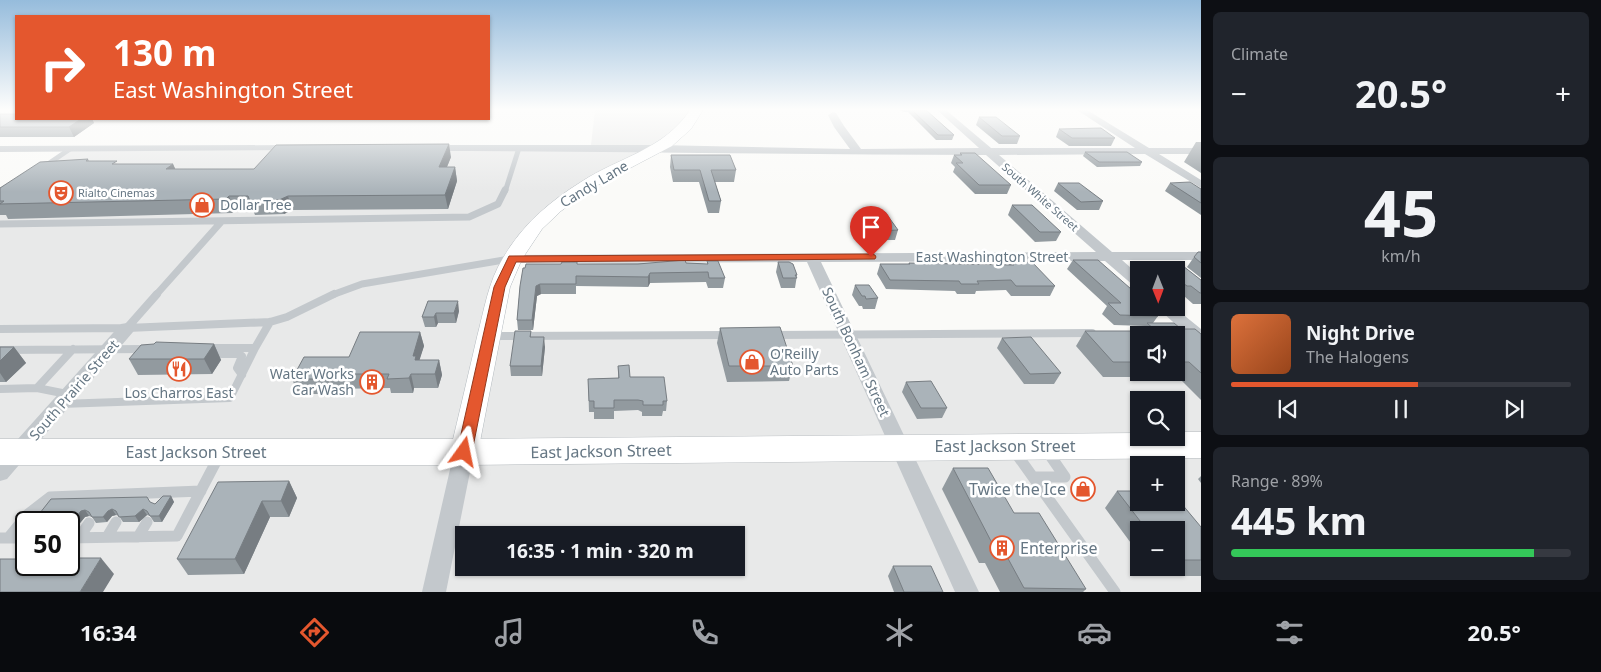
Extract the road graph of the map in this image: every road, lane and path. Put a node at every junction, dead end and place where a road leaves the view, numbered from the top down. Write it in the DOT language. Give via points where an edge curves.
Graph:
graph roads {
  1 [pos="671,138"];
  2 [pos="847,138"];
  3 [pos="972,138"];
  4 [pos="1126,138"];
  5 [pos="299,148"];
  6 [pos="419,148"];
  7 [pos="519,148"];
  8 [pos="658,148"];
  9 [pos="0,149"];
  10 [pos="70,149"];
  11 [pos="1148,151"];
  12 [pos="1201,151"];
  13 [pos="858,152"];
  14 [pos="988,152"];
  15 [pos="39,170"];
  16 [pos="1201,185"];
  17 [pos="222,221"];
  18 [pos="0,224"];
  19 [pos="1201,256"];
  20 [pos="812,257"];
  21 [pos="1108,257"];
  22 [pos="512,259"];
  23 [pos="1130,276"];
  24 [pos="1174,316"];
  25 [pos="270,322"];
  26 [pos="127,328"];
  27 [pos="0,329"];
  28 [pos="1105,332"];
  29 [pos="848,334"];
  30 [pos="1193,334"];
  31 [pos="738,335"];
  32 [pos="768,335"];
  33 [pos="489,336"];
  34 [pos="255,348"];
  35 [pos="72,349"];
  36 [pos="109,349"];
  37 [pos="158,349"];
  38 [pos="0,350"];
  39 [pos="242,375"];
  40 [pos="37,388"];
  41 [pos="0,389"];
  42 [pos="65,400"];
  43 [pos="1201,445"];
  44 [pos="1011,446"];
  45 [pos="1043,446"];
  46 [pos="901,447"];
  47 [pos="221,452"];
  48 [pos="464,452"];
  49 [pos="7,459"];
  50 [pos="1033,477"];
  51 [pos="201,491"];
  52 [pos="116,522"];
  53 [pos="146,522"];
  54 [pos="89,523"];
  55 [pos="80,532"];
  56 [pos="107,537"];
  57 [pos="138,537"];
  58 [pos="4,538"];
  59 [pos="80,538"];
  60 [pos="434,592"];
  61 [pos="967,592"];
  62 [pos="1115,592"];
  1 -- 8 [label="main road, Candy Lane"];
  2 -- 13 [label="street"];
  3 -- 14 [label="street, South White Street"];
  4 -- 11 [label="street"];
  5 -- 10 [label="street"];
  6 -- 7 [label="street"];
  7 -- 8 [label="street"];
  7 -- 17 [label="lane" via="498,204 469,217"];
  8 -- 13 [label="street"];
  8 -- 22 [label="main road, Candy Lane" via="588,184 556,207 536,225"];
  9 -- 10 [label="street"];
  10 -- 15 [label="lane"];
  11 -- 12 [label="street"];
  11 -- 14 [label="street"];
  11 -- 16 [label="street"];
  13 -- 14 [label="street"];
  14 -- 21 [label="street, South White Street"];
  17 -- 18 [label="lane"];
  17 -- 26 [label="lane"];
  19 -- 21 [label="street, East Washington Street"];
  20 -- 21 [label="street, East Washington Street"];
  20 -- 22 [label="street, East Washington Street"];
  20 -- 29 [label="street, South Bonham Street"];
  21 -- 23 [label="street, South White Street"];
  22 -- 25 [label="lane" via="351,287"];
  22 -- 33 [label="main road, Candy Lane" via="500,287"];
  24 -- 30 [label="street"];
  25 -- 26 [label="lane"];
  25 -- 34 [label="lane"];
  26 -- 27 [label="lane"];
  26 -- 36 [label="street, South Prairie Street"];
  28 -- 29 [label="lane"];
  29 -- 32 [label="lane"];
  29 -- 46 [label="street, South Bonham Street"];
  31 -- 33 [label="lane"];
  33 -- 48 [label="main road, Candy Lane"];
  34 -- 39 [label="lane"];
  34 -- 39 [label="lane" via="199,351 239,354 242,356 237,368"];
  35 -- 36 [label="lane"];
  35 -- 38 [label="lane"];
  35 -- 40 [label="lane"];
  36 -- 37 [label="lane"];
  36 -- 42 [label="street, South Prairie Street"];
  39 -- 42 [label="lane" via="230,398"];
  40 -- 41 [label="lane"];
  40 -- 42 [label="lane"];
  42 -- 49 [label="street, South Prairie Street"];
  43 -- 45 [label="highway, East Jackson Street"];
  44 -- 45 [label="highway, East Jackson Street"];
  44 -- 46 [label="highway, East Jackson Street"];
  44 -- 50 [label="lane"];
  45 -- 50 [label="lane" via="1066,476"];
  46 -- 48 [label="highway, East Jackson Street"];
  46 -- 61 [label="street, South Bonham Street"];
  47 -- 48 [label="highway, East Jackson Street"];
  47 -- 49 [label="highway, East Jackson Street"];
  47 -- 51 [label="lane"];
  48 -- 60 [label="street"];
  50 -- 62 [label="lane"];
  51 -- 57 [label="lane" via="177,536"];
  51 -- 58 [label="lane" via="161,497 50,497"];
  52 -- 56 [label="lane"];
  53 -- 57 [label="lane"];
  54 -- 55 [label="lane"];
  56 -- 57 [label="lane"];
  56 -- 59 [label="lane"];
}
